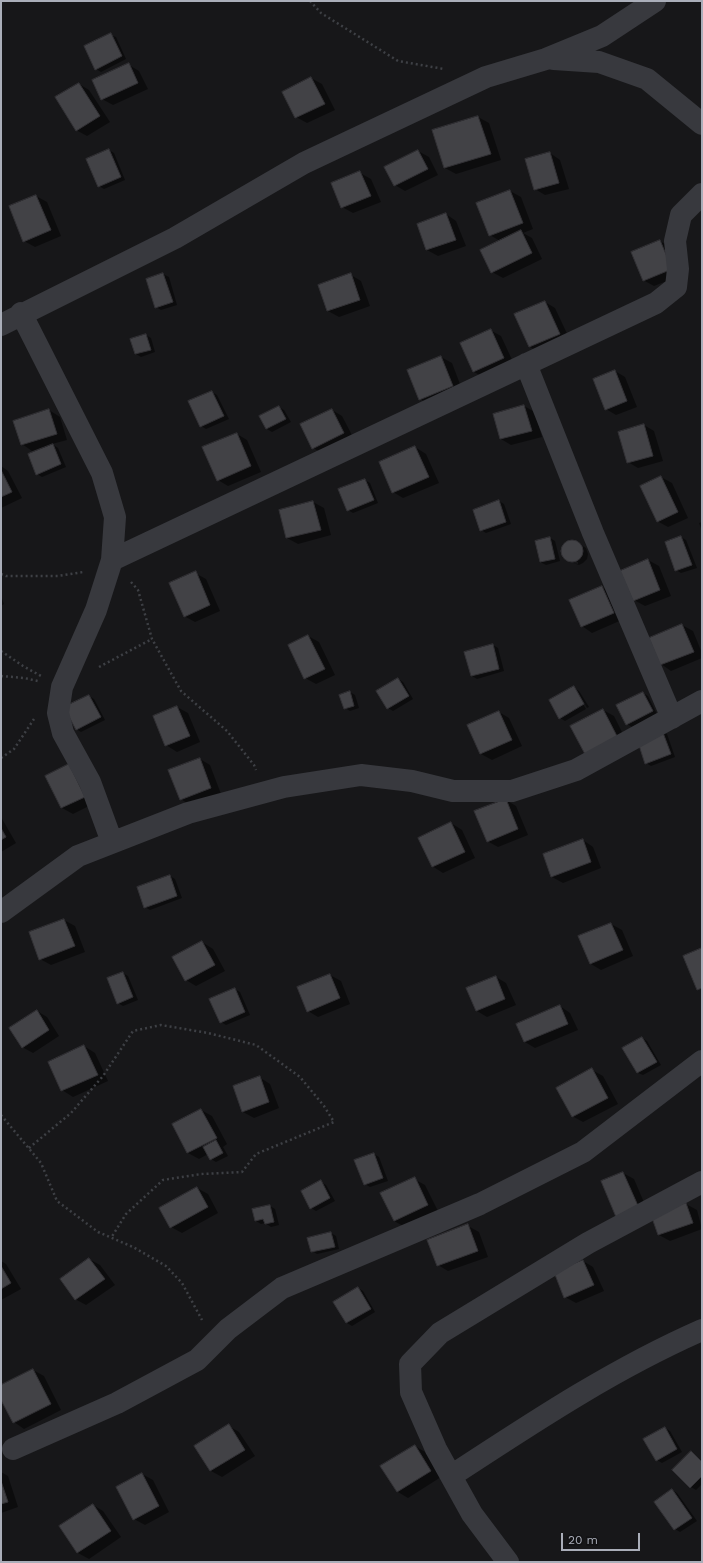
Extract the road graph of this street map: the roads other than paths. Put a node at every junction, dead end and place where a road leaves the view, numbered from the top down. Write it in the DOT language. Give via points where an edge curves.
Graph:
graph roads {
  1 [pos="655,1"];
  2 [pos="546,59"];
  3 [pos="702,124"];
  4 [pos="702,194"];
  5 [pos="21,314"];
  6 [pos="1,325"];
  7 [pos="526,364"];
  8 [pos="112,560"];
  9 [pos="702,701"];
  10 [pos="672,718"];
  11 [pos="112,842"];
  12 [pos="1,912"];
  13 [pos="702,1062"];
  14 [pos="702,1182"];
  15 [pos="702,1330"];
  16 [pos="13,1449"];
  17 [pos="451,1476"];
  18 [pos="508,1562"];
  1 -- 2 [label="street" via="602,36"];
  2 -- 3 [label="street" via="599,62 647,79"];
  2 -- 5 [label="street" via="486,76 311,159 175,238"];
  4 -- 7 [label="street" via="680,215 675,241 678,269 676,287 656,303"];
  5 -- 6 [label="street"];
  5 -- 8 [label="street" via="102,473 115,517"];
  7 -- 8 [label="street"];
  7 -- 10 [label="street" via="593,533"];
  8 -- 11 [label="street" via="96,610 62,687 58,713 63,733 90,782"];
  9 -- 10 [label="street"];
  10 -- 11 [label="street" via="576,770 512,791 452,791 412,780 361,775 266,792 188,813"];
  11 -- 12 [label="street" via="78,856"];
  13 -- 16 [label="street" via="583,1152 480,1204 282,1288 228,1329 197,1360 116,1403"];
  14 -- 17 [label="street" via="588,1243 440,1333 410,1364 411,1392"];
  15 -- 17 [label="street" via="564,1403"];
  17 -- 18 [label="street" via="472,1514"];
}
